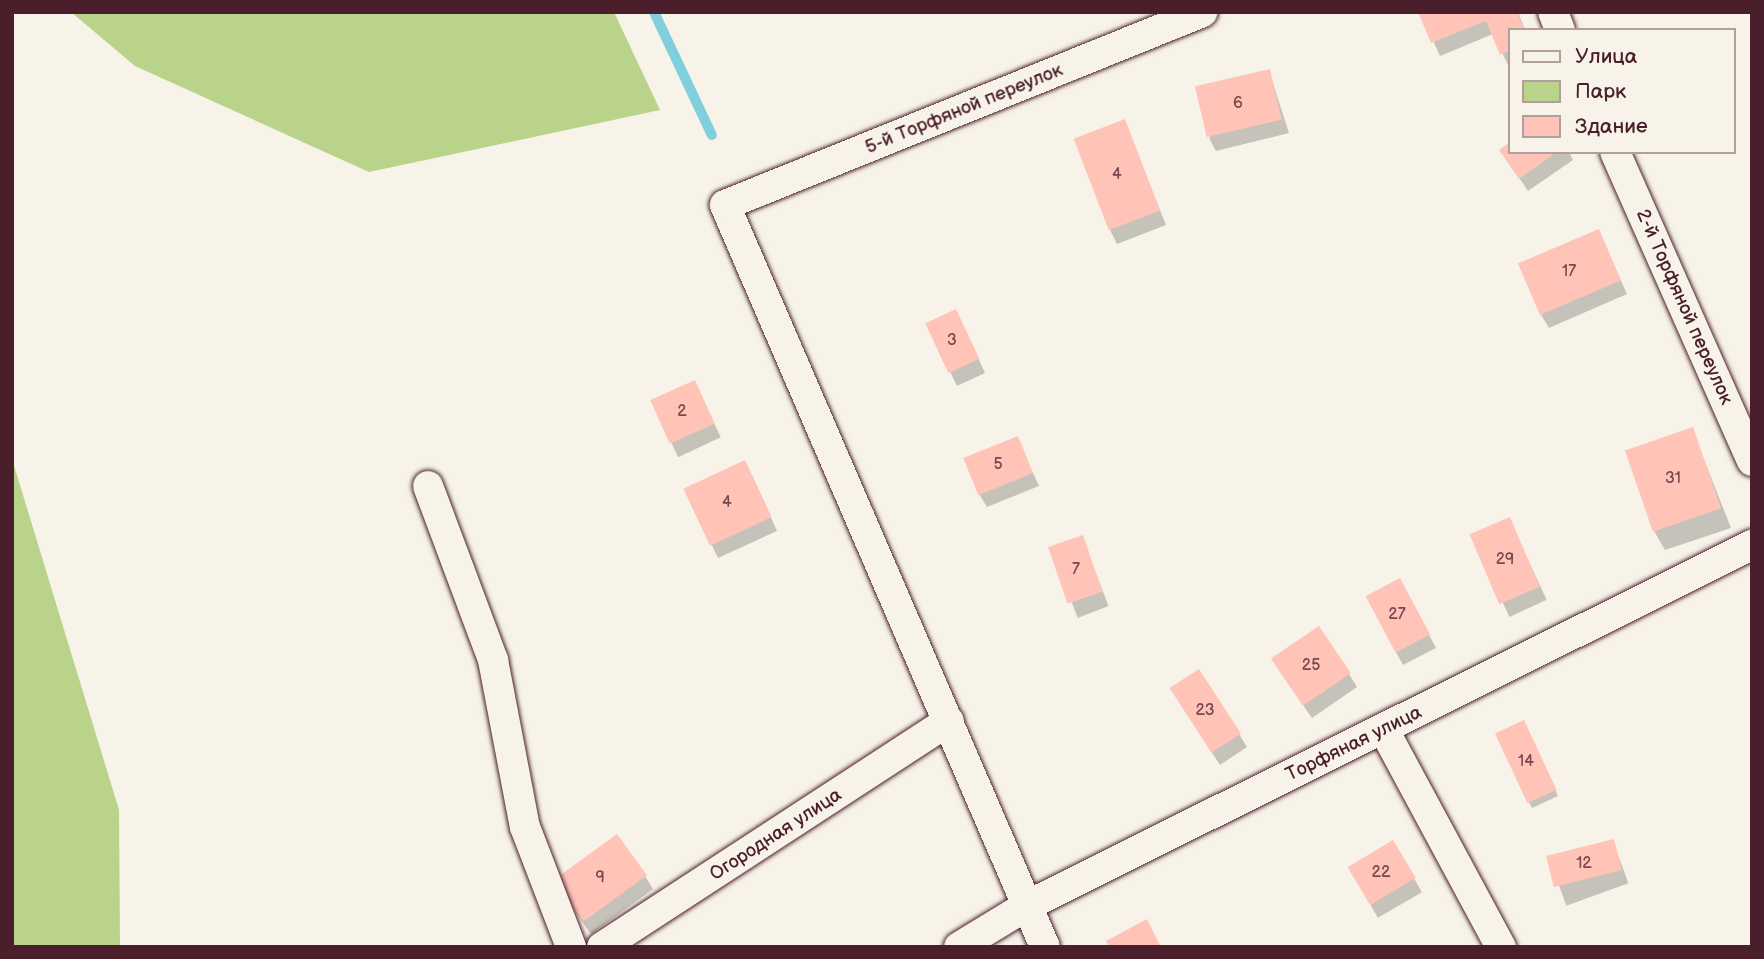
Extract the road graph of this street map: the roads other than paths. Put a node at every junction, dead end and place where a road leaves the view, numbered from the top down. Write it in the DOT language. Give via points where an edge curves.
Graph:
graph roads {
  1 [pos="1203,12"];
  2 [pos="1616,154"];
  3 [pos="1752,461"];
  4 [pos="428,486"];
  5 [pos="1752,545"];
  6 [pos="949,721"];
  7 [pos="1384,730"];
  8 [pos="1028,905"];
  9 [pos="571,947"];
  10 [pos="602,947"];
  11 [pos="959,947"];
  12 [pos="1045,947"];
  13 [pos="1501,947"];
  1 -- 6 [label="street, 5-й Торфяной переулок" via="724,205"];
  2 -- 3 [label="street, 2-й Торфяной переулок"];
  4 -- 9 [label="street" via="493,660 525,827"];
  5 -- 7 [label="street, Торфяная улица"];
  6 -- 8 [label="street"];
  6 -- 10 [label="street, Огородная улица"];
  7 -- 8 [label="street, Торфяная улица"];
  7 -- 13 [label="street"];
  8 -- 11 [label="street, Торфяная улица"];
  8 -- 12 [label="street"];
}
